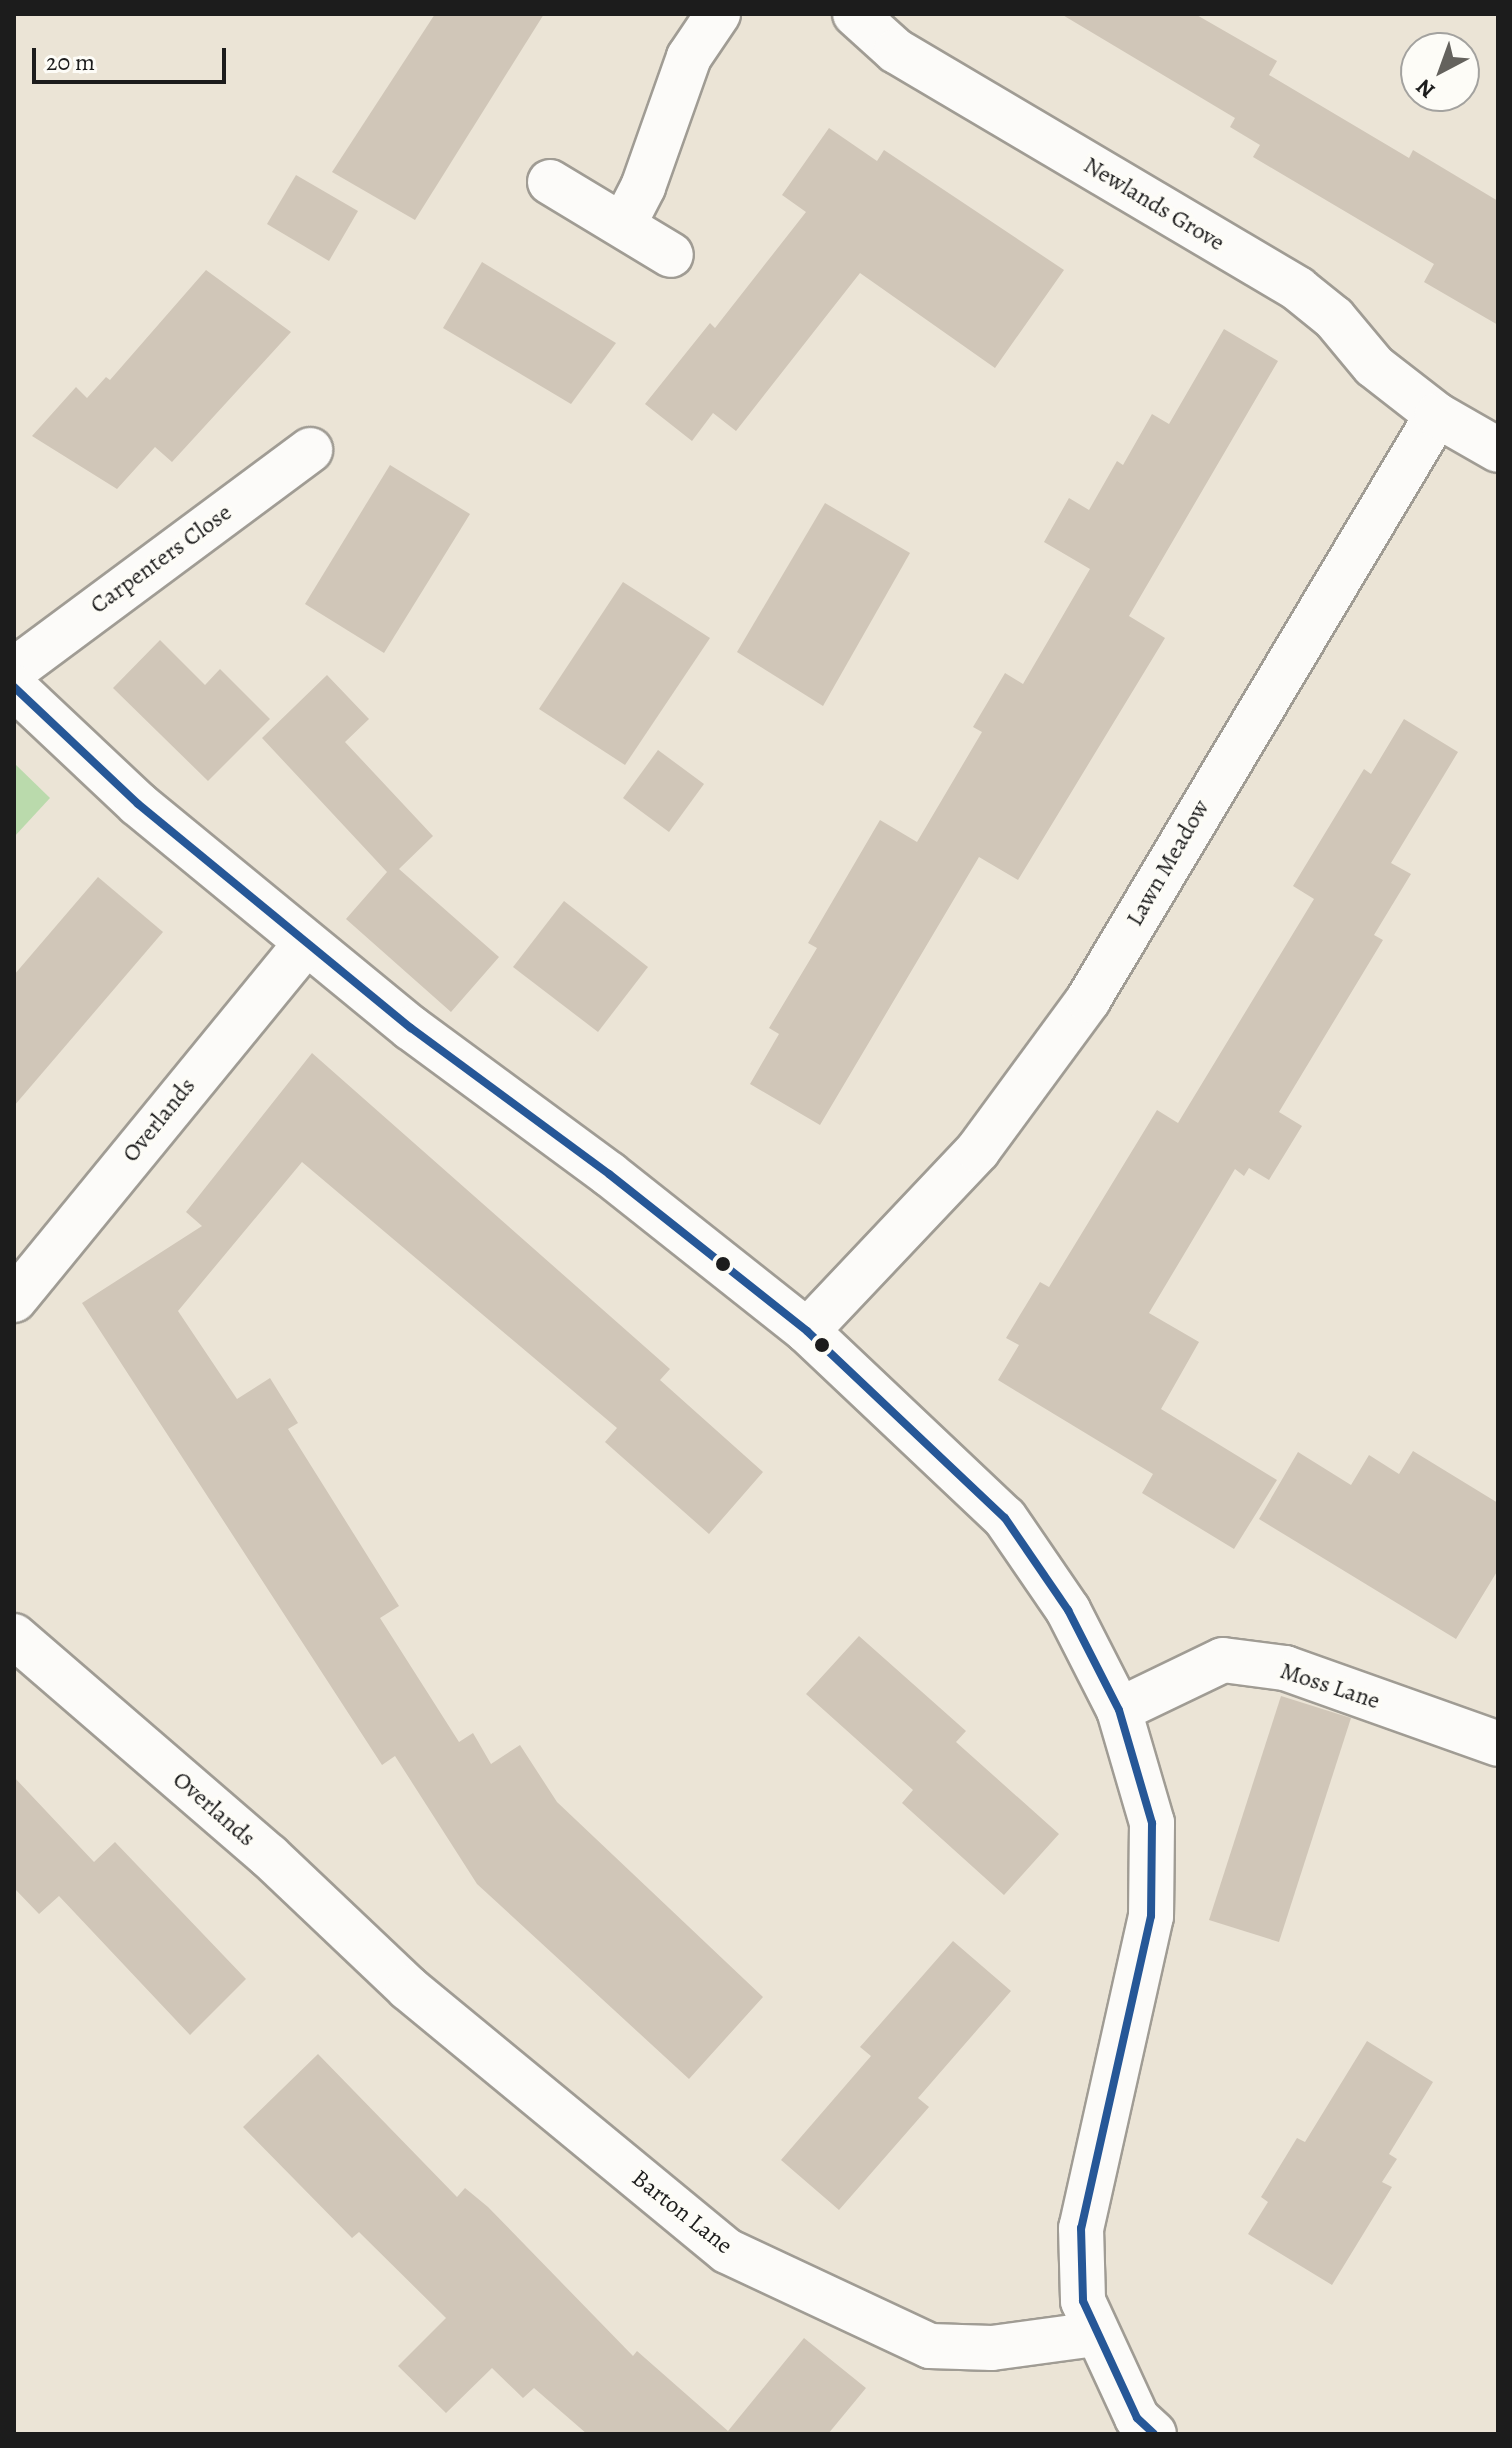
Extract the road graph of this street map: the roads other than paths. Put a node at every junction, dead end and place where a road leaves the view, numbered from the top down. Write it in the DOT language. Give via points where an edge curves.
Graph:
graph roads {
  1 [pos="718,14"];
  2 [pos="855,14"];
  3 [pos="550,182"];
  4 [pos="624,224"];
  5 [pos="671,255"];
  6 [pos="1437,415"];
  7 [pos="310,450"];
  8 [pos="1498,450"];
  9 [pos="14,670"];
  10 [pos="14,687"];
  11 [pos="306,943"];
  12 [pos="14,1300"];
  13 [pos="807,1331"];
  14 [pos="14,1636"];
  15 [pos="1119,1710"];
  16 [pos="1498,1744"];
  17 [pos="408,1988"];
  18 [pos="1095,2334"];
  19 [pos="1154,2434"];
  1 -- 4 [label="street" via="689,57 643,187"];
  2 -- 6 [label="street, Newlands Grove" via="896,51 1298,289 1334,318 1374,366"];
  3 -- 4 [label="street"];
  4 -- 5 [label="street"];
  6 -- 8 [label="street"];
  6 -- 13 [label="street, Lawn Meadow" via="1088,1000 978,1150"];
  7 -- 9 [label="street, Carpenters Close"];
  10 -- 11 [label="street" via="138,804"];
  11 -- 12 [label="street, Overlands"];
  11 -- 13 [label="street"];
  13 -- 15 [label="street" via="1005,1518 1068,1610"];
  14 -- 17 [label="street, Overlands" via="269,1856"];
  15 -- 16 [label="street, Moss Lane" via="1223,1660 1285,1668"];
  15 -- 18 [label="street" via="1152,1823 1151,1916 1081,2228 1083,2301"];
  17 -- 18 [label="street, Barton Lane" via="727,2251 930,2346 992,2348"];
  18 -- 19 [label="street" via="1137,2418"];
}
